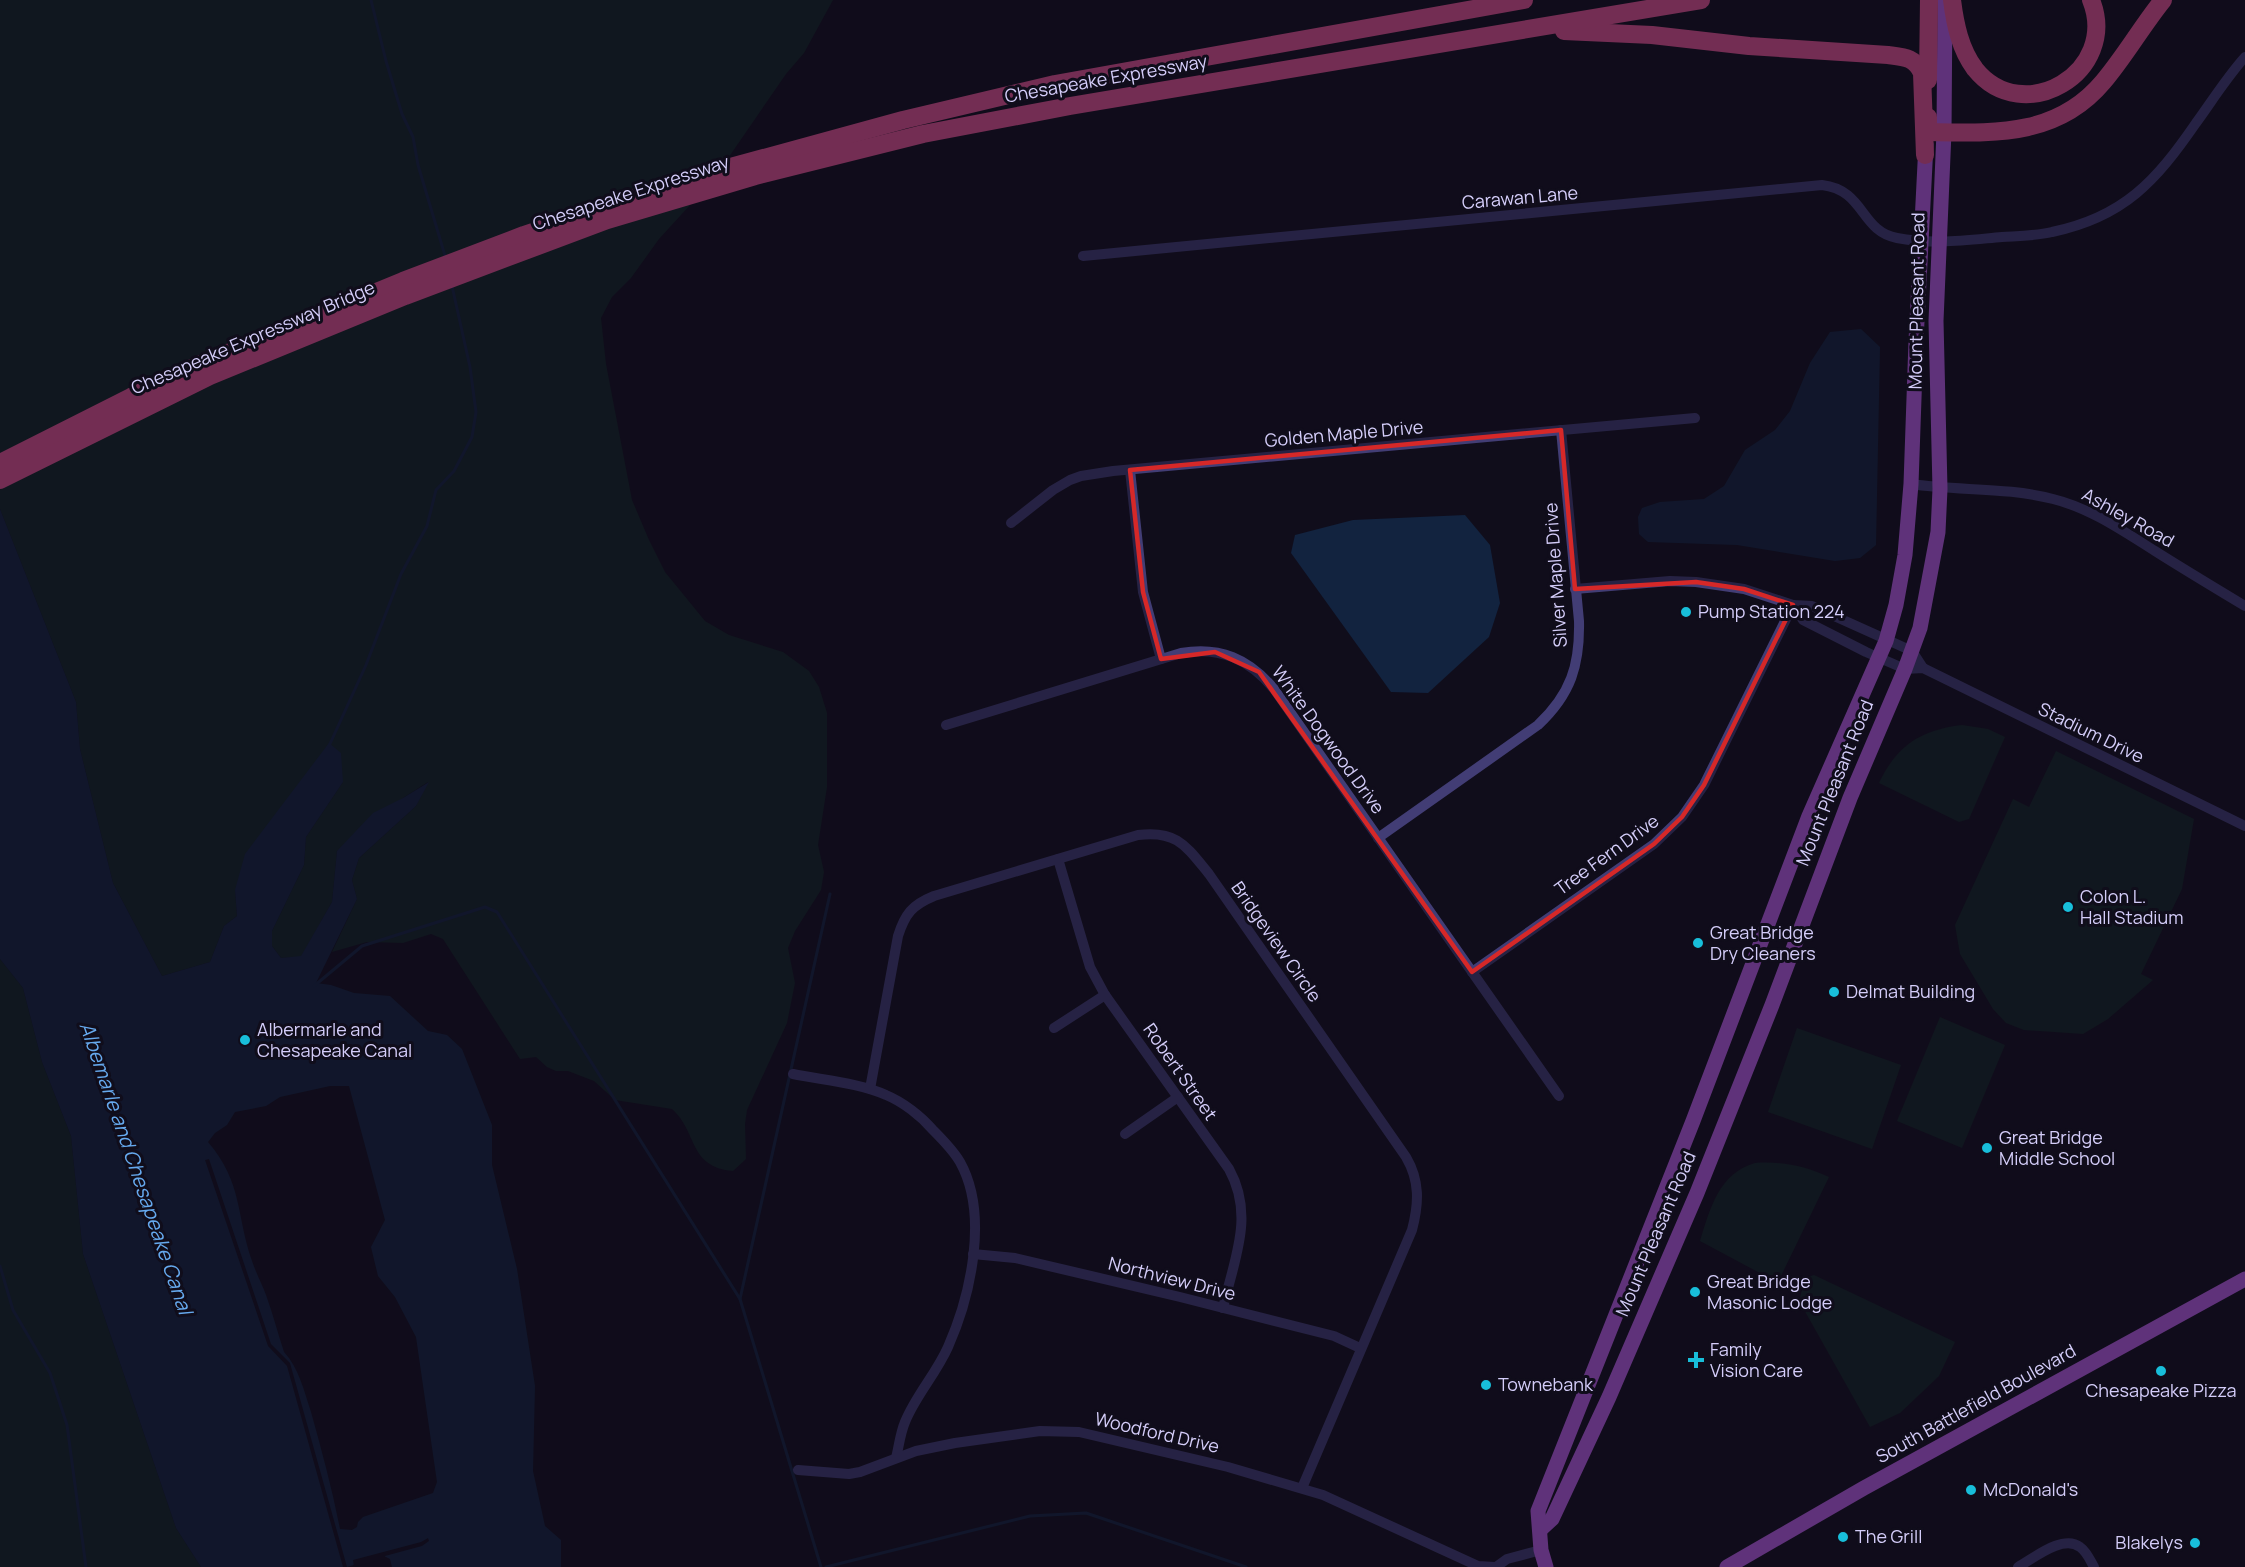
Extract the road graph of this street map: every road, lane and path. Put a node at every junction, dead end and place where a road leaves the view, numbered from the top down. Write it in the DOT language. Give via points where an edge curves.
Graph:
graph roads {
  1 [pos="1524,0"];
  2 [pos="1701,0"];
  3 [pos="1929,0"];
  4 [pos="1945,0"];
  5 [pos="1952,0"];
  6 [pos="2091,0"];
  7 [pos="2163,0"];
  8 [pos="1498,3"];
  9 [pos="1407,49"];
  10 [pos="2245,57"];
  11 [pos="1936,132"];
  12 [pos="1925,155"];
  13 [pos="526,242"];
  14 [pos="1922,242"];
  15 [pos="1939,242"];
  16 [pos="1083,256"];
  17 [pos="1695,418"];
  18 [pos="1562,430"];
  19 [pos="0,463"];
  20 [pos="1130,470"];
  21 [pos="0,480"];
  22 [pos="1911,484"];
  23 [pos="1940,489"];
  24 [pos="1011,523"];
  25 [pos="1575,589"];
  26 [pos="1793,606"];
  27 [pos="2245,606"];
  28 [pos="1886,641"];
  29 [pos="1912,651"];
  30 [pos="1880,657"];
  31 [pos="1161,659"];
  32 [pos="1923,668"];
  33 [pos="1905,669"];
  34 [pos="946,725"];
  35 [pos="2245,826"];
  36 [pos="1378,838"];
  37 [pos="1058,859"];
  38 [pos="1472,972"];
  39 [pos="1105,994"];
  40 [pos="1054,1028"];
  41 [pos="793,1074"];
  42 [pos="870,1089"];
  43 [pos="1559,1096"];
  44 [pos="1178,1097"];
  45 [pos="1125,1134"];
  46 [pos="973,1254"];
  47 [pos="2245,1279"];
  48 [pos="1223,1308"];
  49 [pos="1360,1348"];
  50 [pos="1595,1367"];
  51 [pos="897,1458"];
  52 [pos="798,1470"];
  53 [pos="1302,1488"];
  54 [pos="1563,1495"];
  55 [pos="1540,1530"];
  56 [pos="1541,1562"];
  57 [pos="1495,1567"];
  58 [pos="1727,1567"];
  59 [pos="2018,1567"];
  60 [pos="2094,1567"];
  1 -- 8 [label="highway, Chesapeake Expressway"];
  2 -- 9 [label="highway, Chesapeake Expressway"];
  3 -- 11 [label="highway, Mount Pleasant Road"];
  4 -- 11 [label="main road, Mount Pleasant Road"];
  5 -- 6 [label="highway" via="1957,32 1975,69 2002,89 2035,94 2056,88 2086,63 2097,37"];
  7 -- 11 [label="highway" via="2103,82 2067,114 2024,128"];
  8 -- 13 [label="highway, Chesapeake Expressway" via="1124,70 903,120 645,193"];
  9 -- 12 [label="highway" via="1586,31 1910,58 1922,73"];
  9 -- 13 [label="highway, Chesapeake Expressway" via="923,134 755,176"];
  10 -- 15 [label="street, Carawan Lane" via="2164,167 2137,195 2121,205 2077,226 2049,233"];
  11 -- 12 [label="main road, Mount Pleasant Road"];
  11 -- 15 [label="main road, Mount Pleasant Road"];
  12 -- 14 [label="main road, Mount Pleasant Road"];
  13 -- 19 [label="highway, Chesapeake Expressway Bridge" via="404,281 201,364"];
  13 -- 21 [label="highway, Chesapeake Expressway Bridge" via="210,376"];
  14 -- 15 [label="street, Carawan Lane"];
  14 -- 16 [label="street, Carawan Lane" via="1881,232 1853,198 1837,188 1822,185"];
  14 -- 22 [label="main road, Mount Pleasant Road"];
  15 -- 23 [label="main road, Mount Pleasant Road" via="1936,368"];
  17 -- 18 [label="street, Golden Maple Drive"];
  18 -- 20 [label="street, Golden Maple Drive"];
  18 -- 25 [label="street, Silver Maple Drive"];
  20 -- 24 [label="street, Golden Maple Drive" via="1070,480"];
  20 -- 31 [label="street" via="1143,592"];
  22 -- 23 [label="street, Ashley Road"];
  22 -- 28 [label="main road, Mount Pleasant Road" via="1905,555"];
  23 -- 27 [label="street, Ashley Road" via="2038,496 2080,508"];
  23 -- 29 [label="main road, Mount Pleasant Road" via="1928,592"];
  25 -- 26 [label="street, Stadium Drive" via="1696,582 1744,589"];
  25 -- 36 [label="street, Silver Maple Drive" via="1580,647 1569,686 1552,711 1525,735"];
  26 -- 28 [label="street, Stadium Drive" via="1812,606"];
  26 -- 30 [label="street, Stadium Drive" via="1803,620"];
  26 -- 38 [label="street, Tree Fern Drive" via="1704,784 1682,817 1654,844"];
  28 -- 29 [label="street, Stadium Drive"];
  28 -- 30 [label="main road, Mount Pleasant Road"];
  29 -- 32 [label="street"];
  29 -- 33 [label="main road, Mount Pleasant Road"];
  30 -- 33 [label="street, Stadium Drive"];
  30 -- 50 [label="main road, Mount Pleasant Road" via="1809,816"];
  31 -- 34 [label="street, White Dogwood Drive"];
  31 -- 36 [label="street, White Dogwood Drive" via="1191,651 1215,652 1236,658 1259,672"];
  32 -- 33 [label="street, Stadium Drive"];
  32 -- 35 [label="street, Stadium Drive"];
  33 -- 54 [label="main road, Mount Pleasant Road" via="1850,798 1697,1193"];
  36 -- 38 [label="street, White Dogwood Drive"];
  37 -- 39 [label="street, Robert Street" via="1090,967"];
  37 -- 42 [label="street, Bridgeview Circle" via="934,896 908,912 898,936"];
  37 -- 49 [label="street, Bridgeview Circle" via="1146,834 1165,834 1192,853 1406,1157 1418,1188 1412,1230"];
  38 -- 43 [label="street, White Dogwood Drive"];
  39 -- 40 [label="street"];
  39 -- 44 [label="street, Robert Street"];
  41 -- 42 [label="street"];
  42 -- 46 [label="street" via="889,1096 918,1116 959,1160 974,1210"];
  44 -- 45 [label="street"];
  44 -- 48 [label="street, Robert Street" via="1229,1169 1241,1200 1240,1234"];
  46 -- 48 [label="street, Northview Drive" via="1015,1258"];
  46 -- 51 [label="street" via="948,1347 904,1423"];
  47 -- 58 [label="main road, South Battlefield Boulevard"];
  48 -- 49 [label="street, Northview Drive" via="1334,1335"];
  49 -- 53 [label="street, Bridgeview Circle"];
  50 -- 54 [label="main road" via="1583,1416 1559,1480"];
  50 -- 55 [label="main road, Mount Pleasant Road" via="1538,1511"];
  51 -- 52 [label="street, Woodford Drive" via="849,1474"];
  51 -- 53 [label="street, Woodford Drive" via="955,1443 1026,1433 1079,1432"];
  53 -- 57 [label="street, Woodford Drive" via="1478,1566"];
  54 -- 55 [label="main road, Mount Pleasant Road" via="1552,1519"];
  55 -- 56 [label="main road, Mount Pleasant Road"];
  56 -- 57 [label="street, Woodford Drive" via="1507,1559"];
  59 -- 60 [label="street" via="2055,1547 2072,1544 2086,1553"];
}
